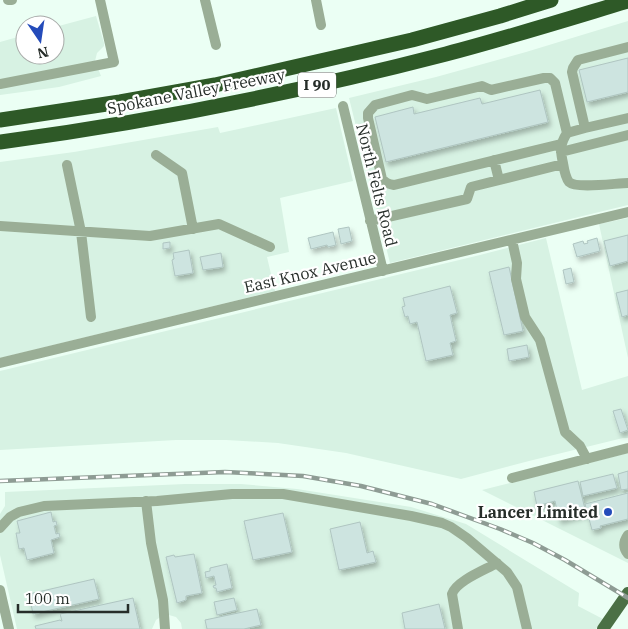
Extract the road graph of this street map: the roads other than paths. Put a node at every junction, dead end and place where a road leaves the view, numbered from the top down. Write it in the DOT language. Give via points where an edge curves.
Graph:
graph roads {
  1 [pos="100,0"];
  2 [pos="205,0"];
  3 [pos="316,0"];
  4 [pos="551,0"];
  5 [pos="628,1"];
  6 [pos="321,25"];
  7 [pos="216,45"];
  8 [pos="628,47"];
  9 [pos="0,84"];
  10 [pos="342,106"];
  11 [pos="628,118"];
  12 [pos="0,120"];
  13 [pos="585,128"];
  14 [pos="567,133"];
  15 [pos="628,135"];
  16 [pos="0,142"];
  17 [pos="561,148"];
  18 [pos="156,155"];
  19 [pos="494,160"];
  20 [pos="563,164"];
  21 [pos="67,165"];
  22 [pos="499,180"];
  23 [pos="628,183"];
  24 [pos="628,212"];
  25 [pos="370,222"];
  26 [pos="0,226"];
  27 [pos="193,229"];
  28 [pos="81,232"];
  29 [pos="512,240"];
  30 [pos="270,248"];
  31 [pos="383,270"];
  32 [pos="91,317"];
  33 [pos="0,363"];
  34 [pos="628,448"];
  35 [pos="587,459"];
  36 [pos="512,478"];
  37 [pos="146,501"];
  38 [pos="0,528"];
  39 [pos="628,536"];
  40 [pos="628,554"];
  41 [pos="497,563"];
  42 [pos="0,590"];
  43 [pos="628,593"];
  44 [pos="9,629"];
  45 [pos="165,629"];
  46 [pos="458,629"];
  47 [pos="527,629"];
  48 [pos="603,629"];
  1 -- 9 [label="street" via="114,62"];
  2 -- 7 [label="street"];
  3 -- 6 [label="street"];
  4 -- 12 [label="highway, Spokane Valley Freeway / I 90" via="412,40 215,86"];
  5 -- 16 [label="highway, Spokane Valley Freeway / I 90" via="343,80 188,112"];
  8 -- 13 [label="street" via="578,60 572,68"];
  10 -- 25 [label="street, North Felts Road"];
  11 -- 13 [label="street"];
  13 -- 14 [label="street"];
  14 -- 17 [label="street"];
  14 -- 19 [label="street" via="555,83 550,78 491,90 482,86 426,99 412,95 375,105 368,113 382,179 388,184"];
  15 -- 17 [label="street"];
  17 -- 19 [label="street"];
  17 -- 20 [label="street"];
  18 -- 27 [label="street" via="182,172"];
  19 -- 22 [label="street"];
  20 -- 22 [label="street"];
  20 -- 23 [label="street" via="567,179 574,185"];
  21 -- 28 [label="street"];
  22 -- 25 [label="street" via="471,187 467,199"];
  24 -- 29 [label="street, East Knox Avenue"];
  25 -- 31 [label="street, North Felts Road"];
  26 -- 28 [label="street"];
  27 -- 28 [label="street" via="150,236"];
  27 -- 30 [label="street" via="219,224"];
  28 -- 32 [label="street"];
  29 -- 31 [label="street, East Knox Avenue"];
  29 -- 35 [label="street" via="517,263 516,279 525,316 540,340 564,432 580,446"];
  31 -- 33 [label="street, East Knox Avenue"];
  34 -- 35 [label="street"];
  35 -- 36 [label="street"];
  37 -- 38 [label="street" via="39,506 15,514"];
  37 -- 41 [label="street" via="232,494 283,494 411,516 451,527"];
  37 -- 45 [label="street"];
  39 -- 40 [label="street" via="624,545"];
  41 -- 46 [label="street" via="453,589"];
  41 -- 47 [label="street" via="517,587"];
  42 -- 44 [label="street"];
  43 -- 48 [label="main road"];
}
